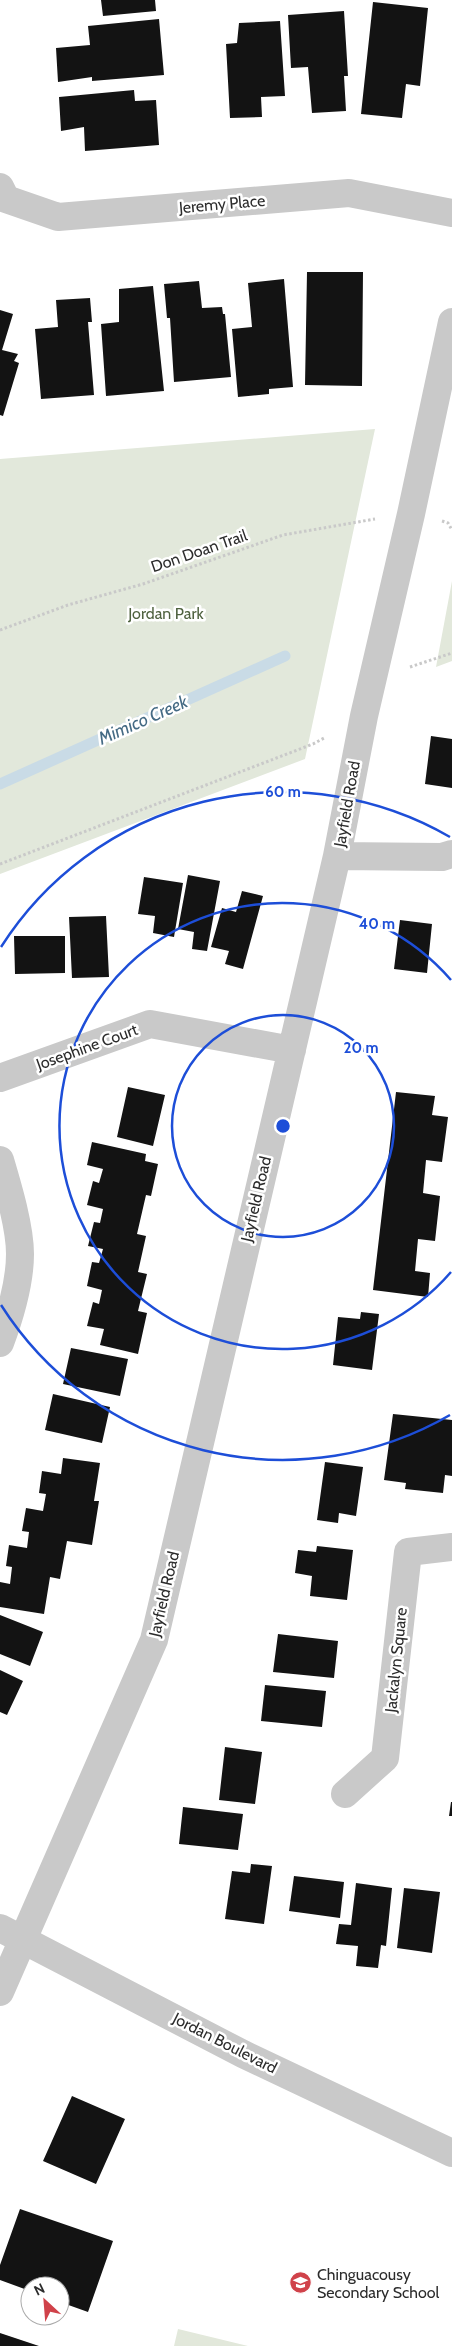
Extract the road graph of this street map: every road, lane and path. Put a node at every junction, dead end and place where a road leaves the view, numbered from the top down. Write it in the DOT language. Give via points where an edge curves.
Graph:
graph roads {
  1 [pos="0,187"];
  2 [pos="452,213"];
  3 [pos="452,322"];
  4 [pos="411,514"];
  5 [pos="0,630"];
  6 [pos="452,653"];
  7 [pos="401,670"];
  8 [pos="364,716"];
  9 [pos="452,854"];
  10 [pos="337,856"];
  11 [pos="0,864"];
  12 [pos="292,1050"];
  13 [pos="0,1078"];
  14 [pos="0,1160"];
  15 [pos="0,1344"];
  16 [pos="452,1548"];
  17 [pos="344,1794"];
  18 [pos="12,1933"];
  19 [pos="0,1992"];
  20 [pos="452,2154"];
  1 -- 2 [label="street, Jeremy Place" via="6,199 58,217 348,193"];
  3 -- 4 [label="street, Jayfield Road"];
  4 -- 5 [label="path, Don Doan Trail" via="283,535"];
  4 -- 8 [label="street, Jayfield Road"];
  6 -- 7 [label="path"];
  8 -- 10 [label="street, Jayfield Road"];
  8 -- 11 [label="path" via="313,744"];
  9 -- 10 [label="street" via="442,857"];
  10 -- 12 [label="street, Jayfield Road"];
  12 -- 13 [label="street, Josephine Court" via="150,1024"];
  12 -- 18 [label="street, Jayfield Road" via="154,1640"];
  14 -- 15 [label="street" via="10,1192 20,1254 11,1311"];
  16 -- 17 [label="street, Jackalyn Square" via="408,1552 385,1758"];
  18 -- 19 [label="street, Jayfield Road"];
  18 -- 20 [label="street, Jordan Boulevard" via="243,2054"];
}
